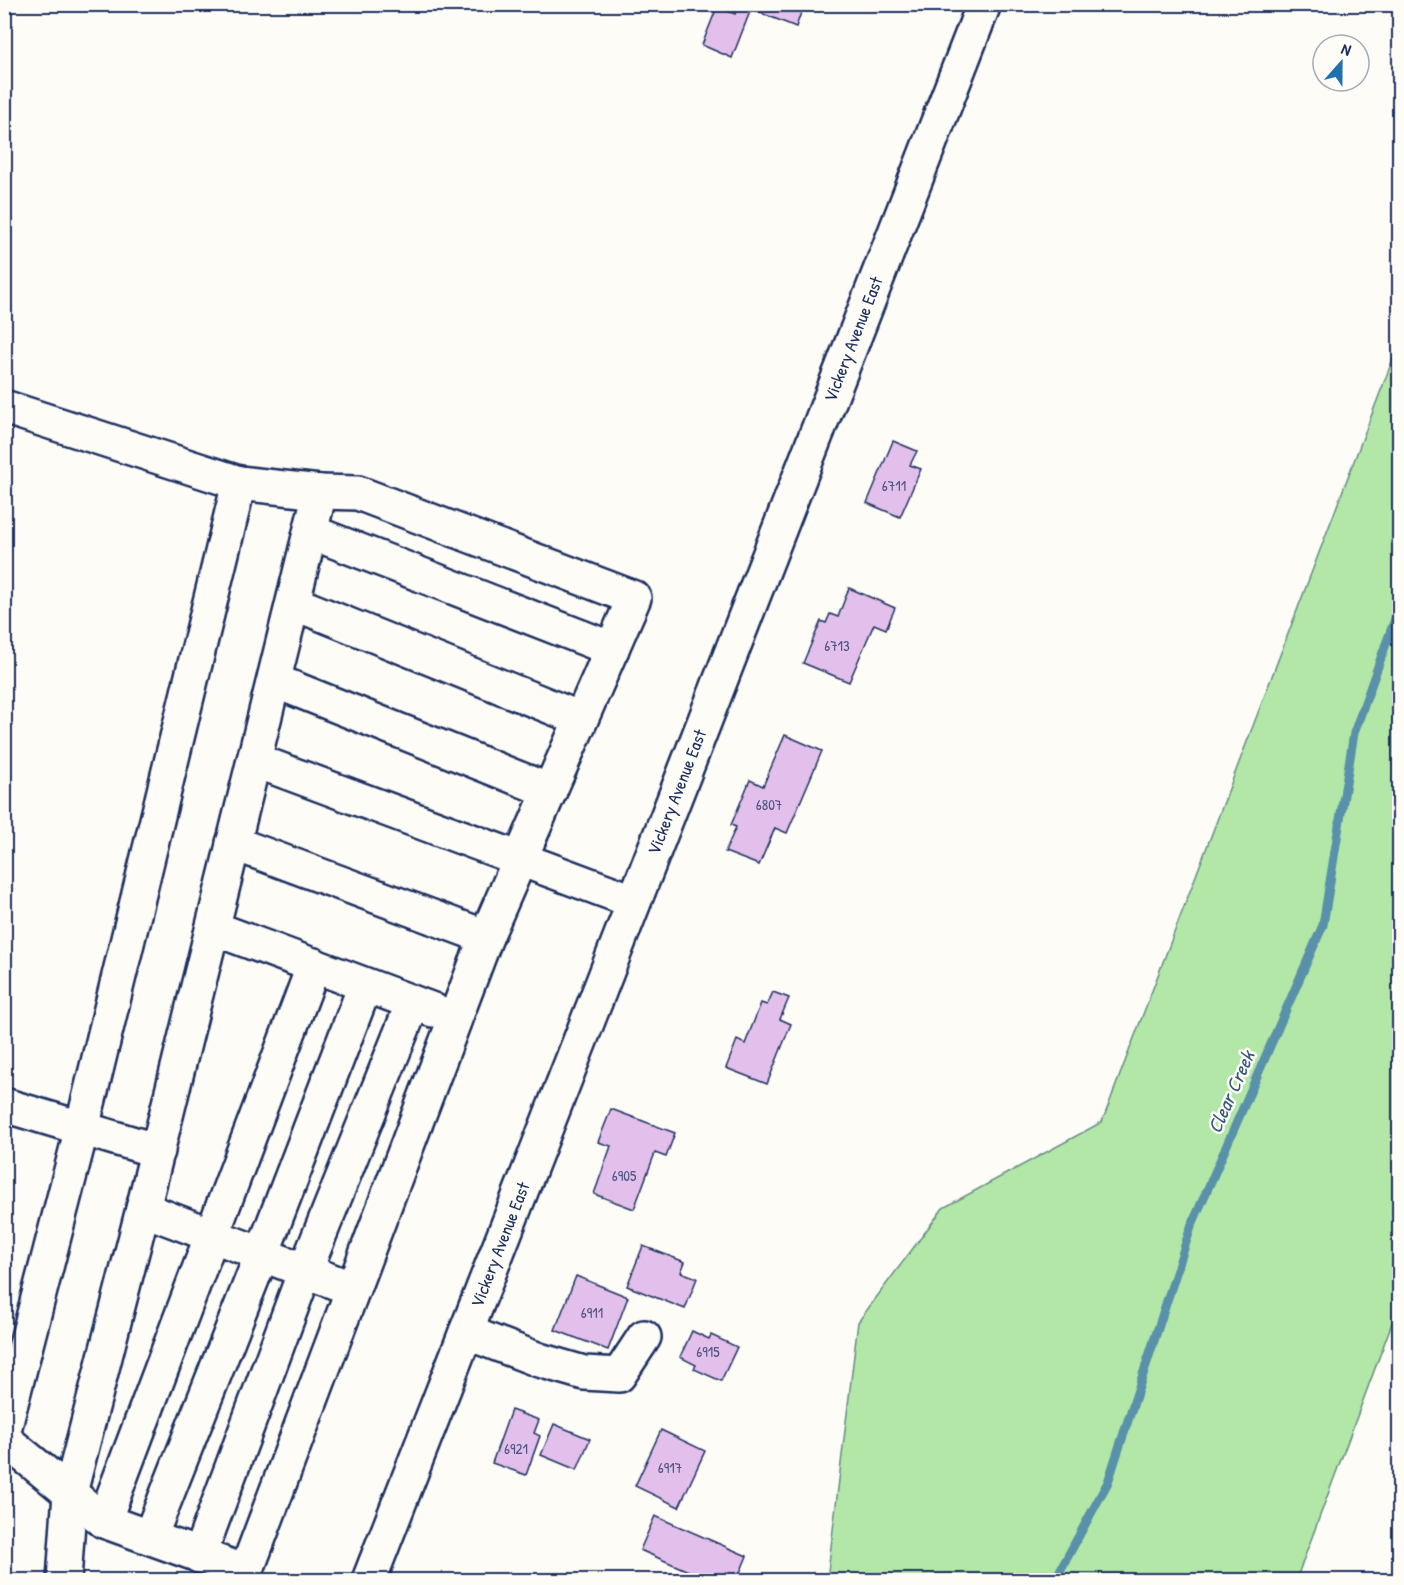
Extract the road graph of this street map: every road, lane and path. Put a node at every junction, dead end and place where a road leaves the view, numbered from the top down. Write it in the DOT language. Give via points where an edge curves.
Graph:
graph roads {
  1 [pos="984,4"];
  2 [pos="4,407"];
  3 [pos="239,483"];
  4 [pos="320,492"];
  5 [pos="311,531"];
  6 [pos="294,603"];
  7 [pos="612,649"];
  8 [pos="275,681"];
  9 [pos="581,719"];
  10 [pos="254,760"];
  11 [pos="550,791"];
  12 [pos="233,843"];
  13 [pos="521,858"];
  14 [pos="633,902"];
  15 [pos="213,928"];
  16 [pos="486,937"];
  17 [pos="314,966"];
  18 [pos="365,986"];
  19 [pos="413,1003"];
  20 [pos="455,1019"];
  21 [pos="4,1105"];
  22 [pos="82,1128"];
  23 [pos="158,1151"];
  24 [pos="144,1209"];
  25 [pos="211,1234"];
  26 [pos="262,1254"];
  27 [pos="305,1271"];
  28 [pos="353,1289"];
  29 [pos="466,1332"];
  30 [pos="644,1337"];
  31 [pos="4,1430"];
  32 [pos="4,1439"];
  33 [pos="70,1493"];
  34 [pos="104,1521"];
  35 [pos="150,1537"];
  36 [pos="199,1556"];
  37 [pos="245,1576"];
  38 [pos="64,1581"];
  39 [pos="369,1581"];
  1 -- 14 [label="street, Vickery Avenue East"];
  2 -- 3 [label="street"];
  3 -- 4 [label="street"];
  3 -- 22 [label="street"];
  4 -- 5 [label="street"];
  4 -- 7 [label="street" via="358,493 634,598"];
  5 -- 6 [label="street"];
  5 -- 7 [label="street"];
  6 -- 8 [label="street"];
  6 -- 9 [label="street"];
  7 -- 9 [label="street"];
  8 -- 10 [label="street"];
  8 -- 11 [label="street"];
  9 -- 11 [label="street"];
  10 -- 12 [label="street"];
  10 -- 13 [label="street"];
  11 -- 13 [label="street"];
  12 -- 15 [label="street"];
  12 -- 16 [label="street"];
  13 -- 14 [label="street"];
  13 -- 16 [label="street"];
  14 -- 29 [label="street, Vickery Avenue East"];
  15 -- 17 [label="street"];
  15 -- 23 [label="street"];
  16 -- 20 [label="street"];
  17 -- 18 [label="street"];
  17 -- 25 [label="street"];
  18 -- 19 [label="street"];
  18 -- 26 [label="street"];
  19 -- 20 [label="street"];
  19 -- 27 [label="street"];
  20 -- 28 [label="street"];
  21 -- 22 [label="street"];
  22 -- 23 [label="street"];
  22 -- 31 [label="street"];
  23 -- 24 [label="street"];
  24 -- 25 [label="street"];
  24 -- 33 [label="street"];
  25 -- 26 [label="street"];
  25 -- 34 [label="street"];
  26 -- 27 [label="street"];
  26 -- 35 [label="street"];
  27 -- 28 [label="street"];
  27 -- 36 [label="street"];
  28 -- 37 [label="street"];
  29 -- 30 [label="street" via="584,1373 619,1375"];
  29 -- 39 [label="street, Vickery Avenue East"];
  32 -- 33 [label="street"];
  33 -- 34 [label="street"];
  33 -- 38 [label="street"];
  34 -- 35 [label="street"];
  35 -- 36 [label="street"];
  36 -- 37 [label="street"];
}
